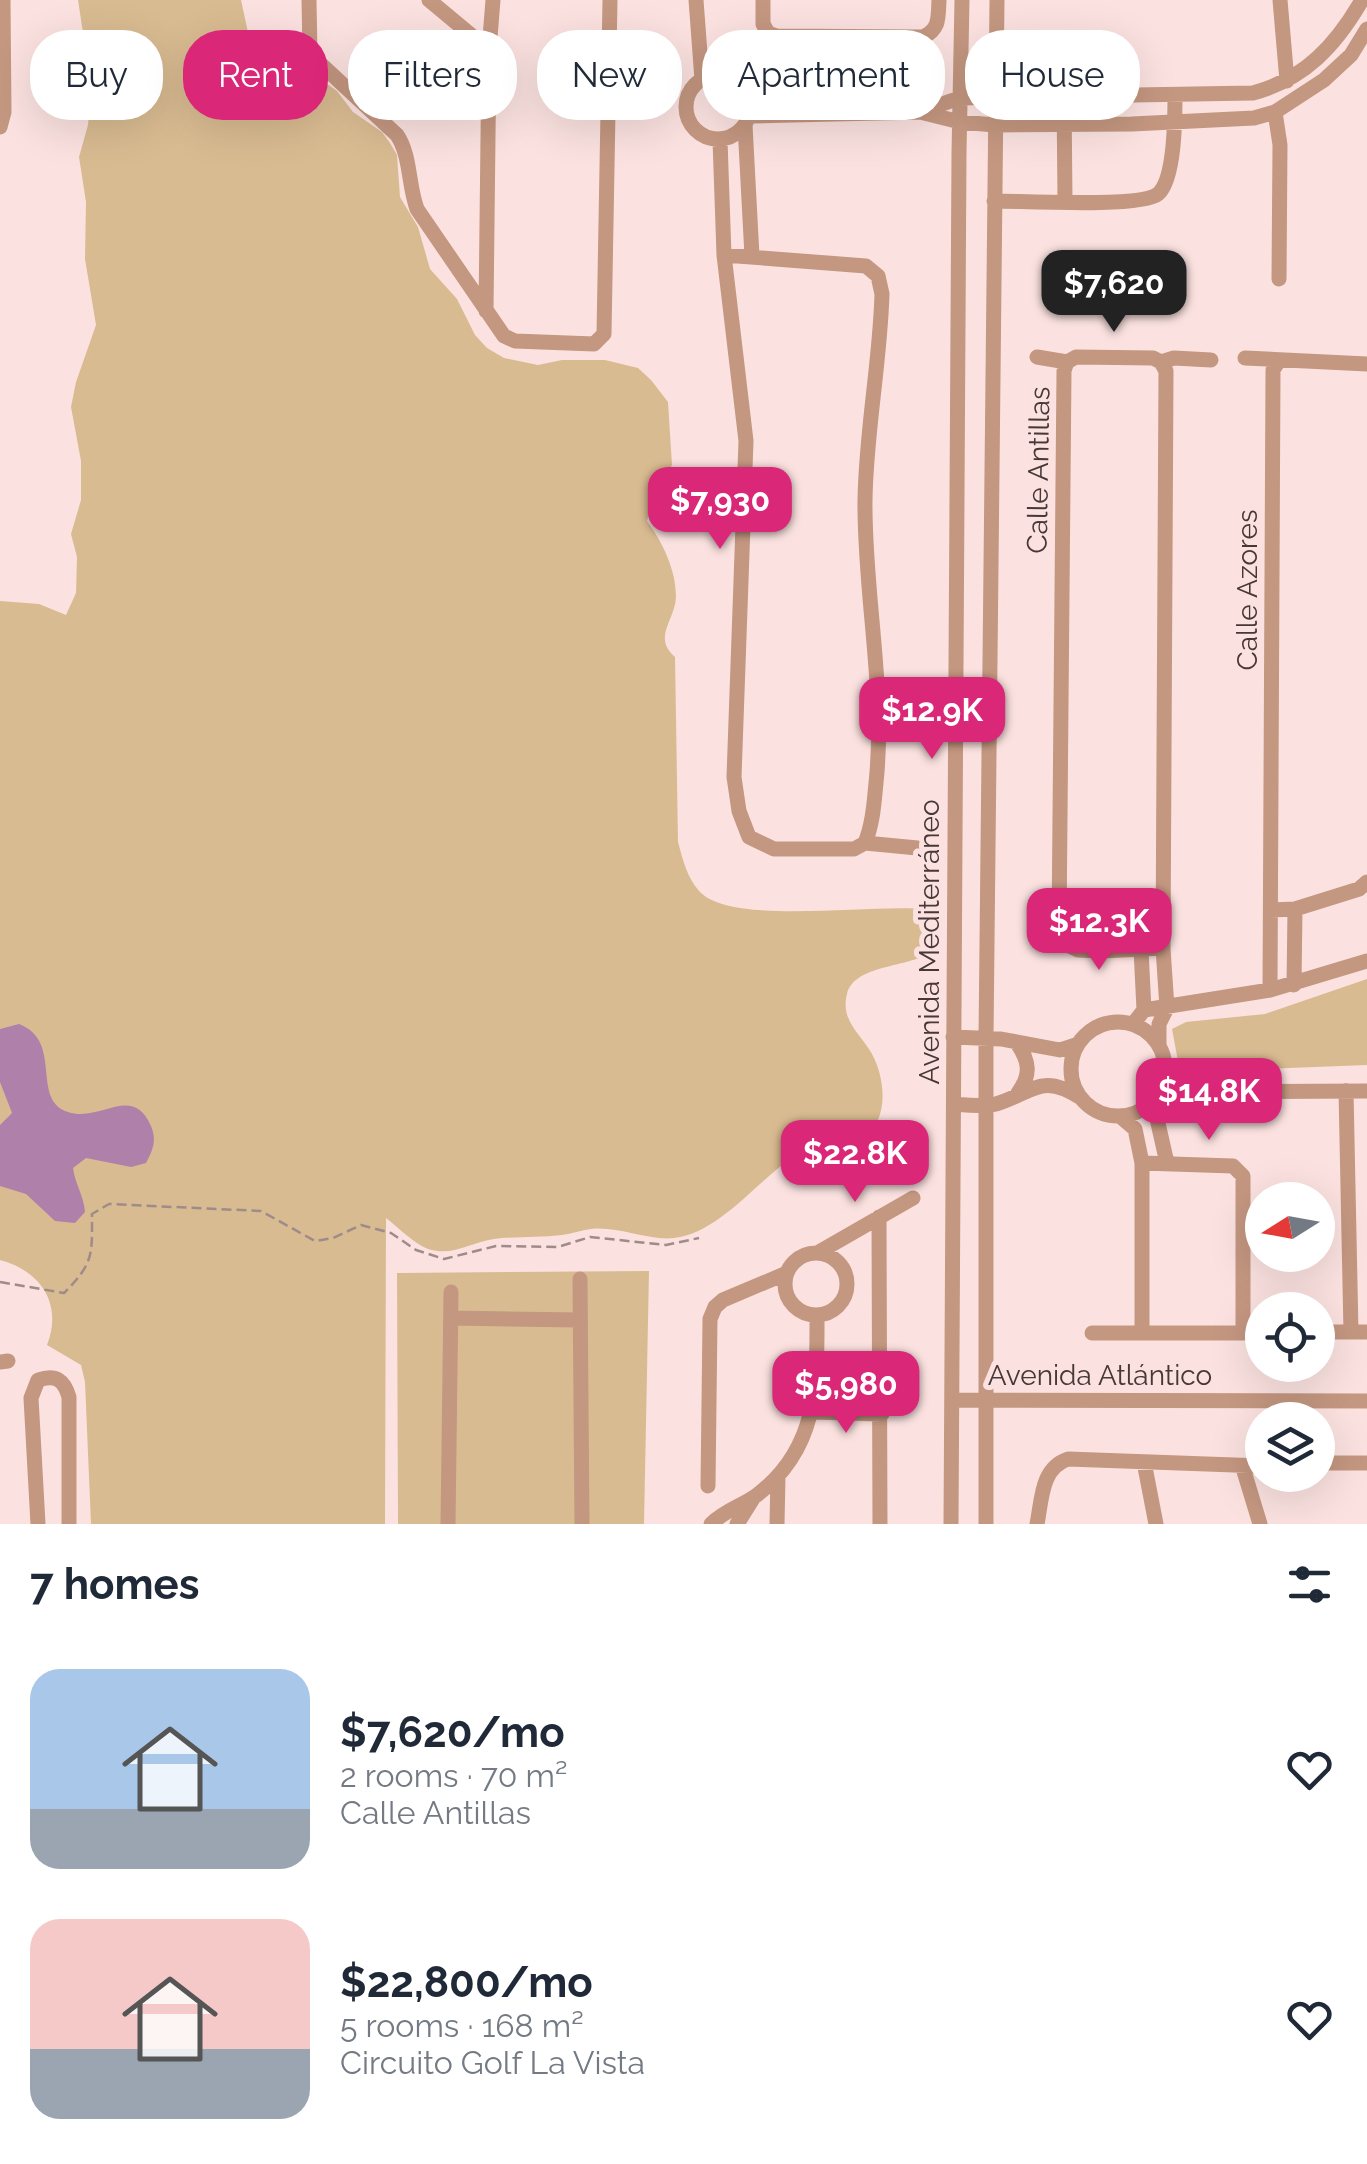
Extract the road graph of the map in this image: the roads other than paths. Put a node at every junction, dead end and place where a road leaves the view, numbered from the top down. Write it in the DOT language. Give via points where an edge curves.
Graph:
graph roads {
  1 [pos="3,0"];
  2 [pos="309,0"];
  3 [pos="429,0"];
  4 [pos="493,0"];
  5 [pos="610,0"];
  6 [pos="696,0"];
  7 [pos="763,0"];
  8 [pos="938,0"];
  9 [pos="962,0"];
  10 [pos="998,0"];
  11 [pos="1280,0"];
  12 [pos="1362,0"];
  13 [pos="465,30"];
  14 [pos="491,30"];
  15 [pos="997,30"];
  16 [pos="1367,30"];
  17 [pos="702,80"];
  18 [pos="1287,81"];
  19 [pos="1176,95"];
  20 [pos="1140,96"];
  21 [pos="959,98"];
  22 [pos="965,98"];
  23 [pos="945,103"];
  24 [pos="1275,112"];
  25 [pos="945,118"];
  26 [pos="488,120"];
  27 [pos="747,120"];
  28 [pos="995,120"];
  29 [pos="1064,120"];
  30 [pos="1132,120"];
  31 [pos="960,122"];
  32 [pos="1176,122"];
  33 [pos="1064,124"];
  34 [pos="1132,124"];
  35 [pos="995,125"];
  36 [pos="0,127"];
  37 [pos="720,140"];
  38 [pos="994,201"];
  39 [pos="1065,202"];
  40 [pos="724,254"];
  41 [pos="752,256"];
  42 [pos="1279,279"];
  43 [pos="486,311"];
  44 [pos="1037,356"];
  45 [pos="1245,358"];
  46 [pos="1211,360"];
  47 [pos="1067,362"];
  48 [pos="1161,362"];
  49 [pos="1278,362"];
  50 [pos="1367,364"];
  51 [pos="865,842"];
  52 [pos="928,849"];
  53 [pos="1367,882"];
  54 [pos="1295,909"];
  55 [pos="1271,910"];
  56 [pos="1163,948"];
  57 [pos="1141,950"];
  58 [pos="1367,961"];
  59 [pos="1294,984"];
  60 [pos="1270,990"];
  61 [pos="1167,1008"];
  62 [pos="1144,1010"];
  63 [pos="1133,1024"];
  64 [pos="953,1037"];
  65 [pos="986,1038"];
  66 [pos="1017,1043"];
  67 [pos="1078,1044"];
  68 [pos="1159,1045"];
  69 [pos="1367,1091"];
  70 [pos="1346,1092"];
  71 [pos="1018,1094"];
  72 [pos="1157,1097"];
  73 [pos="1081,1098"];
  74 [pos="954,1104"];
  75 [pos="987,1105"];
  76 [pos="1121,1117"];
  77 [pos="1367,1160"];
  78 [pos="1347,1161"];
  79 [pos="1142,1163"];
  80 [pos="1168,1163"];
  81 [pos="913,1198"];
  82 [pos="879,1217"];
  83 [pos="819,1252"];
  84 [pos="787,1273"];
  85 [pos="580,1279"];
  86 [pos="452,1292"];
  87 [pos="818,1315"];
  88 [pos="451,1318"];
  89 [pos="580,1320"];
  90 [pos="1092,1332"];
  91 [pos="1242,1332"];
  92 [pos="1245,1332"];
  93 [pos="1359,1332"];
  94 [pos="1142,1333"];
  95 [pos="952,1400"];
  96 [pos="986,1400"];
  97 [pos="1367,1401"];
  98 [pos="812,1412"];
  99 [pos="882,1414"];
  100 [pos="1144,1462"];
  101 [pos="1335,1464"];
  102 [pos="1367,1465"];
  103 [pos="1242,1468"];
  104 [pos="1245,1468"];
  105 [pos="778,1476"];
  106 [pos="708,1486"];
  107 [pos="754,1497"];
  108 [pos="38,1524"];
  109 [pos="69,1524"];
  110 [pos="448,1524"];
  111 [pos="582,1524"];
  112 [pos="711,1524"];
  113 [pos="737,1524"];
  114 [pos="776,1524"];
  115 [pos="880,1524"];
  116 [pos="951,1524"];
  117 [pos="986,1524"];
  118 [pos="1037,1524"];
  119 [pos="1156,1524"];
  120 [pos="1260,1524"];
  1 -- 36 [label="street"];
  2 -- 43 [label="street" via="310,54 406,148 416,210"];
  3 -- 13 [label="street"];
  4 -- 14 [label="street"];
  5 -- 43 [label="street" via="604,334 594,344 514,341"];
  6 -- 17 [label="street"];
  7 -- 8 [label="street" via="763,24 777,36 886,37 933,32"];
  9 -- 21 [label="street, Avenida Mediterráneo"];
  10 -- 15 [label="street, Avenida Mediterráneo"];
  11 -- 18 [label="street"];
  12 -- 18 [label="street" via="1327,51"];
  16 -- 24 [label="street" via="1324,80"];
  17 -- 37 [label="street" via="687,100 688,117 697,131"];
  18 -- 19 [label="street" via="1238,96"];
  19 -- 20 [label="street"];
  19 -- 32 [label="street"];
  21 -- 22 [label="street"];
  21 -- 23 [label="street"];
  21 -- 31 [label="street, Avenida Mediterráneo"];
  24 -- 32 [label="street"];
  24 -- 42 [label="street"];
  25 -- 31 [label="street"];
  26 -- 43 [label="street"];
  27 -- 37 [label="street"];
  27 -- 41 [label="street"];
  28 -- 35 [label="street, Avenida Mediterráneo"];
  29 -- 33 [label="street"];
  30 -- 34 [label="street"];
  31 -- 35 [label="street"];
  31 -- 64 [label="street, Avenida Mediterráneo"];
  32 -- 34 [label="street"];
  32 -- 39 [label="street" via="1160,192 1149,199"];
  33 -- 34 [label="street"];
  33 -- 35 [label="street"];
  33 -- 39 [label="street"];
  35 -- 38 [label="street, Avenida Mediterráneo"];
  37 -- 40 [label="street"];
  38 -- 39 [label="street"];
  38 -- 65 [label="street, Avenida Mediterráneo"];
  40 -- 41 [label="street"];
  40 -- 51 [label="street" via="746,441 734,777 739,811 748,837 774,849 854,849"];
  41 -- 51 [label="street" via="866,266 878,276 882,294 865,498 879,752"];
  44 -- 47 [label="street"];
  45 -- 49 [label="street"];
  46 -- 48 [label="street, Calle Antillas"];
  47 -- 48 [label="street, Calle Antillas"];
  47 -- 57 [label="street, Calle Antillas" via="1059,929 1064,944 1078,950"];
  48 -- 56 [label="street"];
  49 -- 50 [label="street"];
  49 -- 55 [label="street, Calle Azores"];
  51 -- 52 [label="street"];
  53 -- 54 [label="street"];
  54 -- 55 [label="street"];
  54 -- 59 [label="street"];
  55 -- 60 [label="street, Calle Azores"];
  56 -- 57 [label="street, Calle Antillas"];
  56 -- 61 [label="street"];
  57 -- 62 [label="street"];
  58 -- 59 [label="street"];
  59 -- 60 [label="street"];
  60 -- 61 [label="street"];
  61 -- 62 [label="street"];
  61 -- 68 [label="street"];
  62 -- 63 [label="street"];
  63 -- 67 [label="street" via="1101,1024"];
  63 -- 68 [label="street"];
  64 -- 65 [label="street"];
  64 -- 74 [label="street, Avenida Mediterráneo"];
  65 -- 66 [label="street"];
  65 -- 75 [label="street, Avenida Mediterráneo"];
  66 -- 67 [label="street" via="1060,1050"];
  66 -- 71 [label="street" via="1028,1070"];
  67 -- 73 [label="street" via="1071,1074"];
  68 -- 72 [label="street" via="1166,1068"];
  69 -- 70 [label="street"];
  70 -- 72 [label="street"];
  70 -- 78 [label="street"];
  71 -- 73 [label="street" via="1057,1085"];
  71 -- 75 [label="street"];
  72 -- 76 [label="street"];
  72 -- 80 [label="street"];
  73 -- 76 [label="street" via="1098,1112"];
  74 -- 75 [label="street"];
  74 -- 95 [label="street, Avenida Mediterráneo"];
  75 -- 96 [label="street, Avenida Mediterráneo"];
  76 -- 79 [label="street" via="1135,1130"];
  77 -- 78 [label="street"];
  78 -- 93 [label="street"];
  79 -- 80 [label="street"];
  79 -- 94 [label="street"];
  80 -- 91 [label="street" via="1233,1166 1243,1176"];
  81 -- 82 [label="street"];
  82 -- 83 [label="street"];
  82 -- 99 [label="street"];
  83 -- 84 [label="street" via="799,1257"];
  83 -- 87 [label="street" via="844,1270 847,1290 836,1308"];
  84 -- 87 [label="street" via="791,1302"];
  84 -- 106 [label="street" via="723,1300 710,1319"];
  85 -- 89 [label="street"];
  86 -- 88 [label="street"];
  87 -- 98 [label="street"];
  88 -- 89 [label="street"];
  88 -- 110 [label="street"];
  89 -- 111 [label="street"];
  90 -- 94 [label="street"];
  91 -- 92 [label="street"];
  91 -- 94 [label="street"];
  95 -- 96 [label="street, Avenida Atlántico"];
  95 -- 116 [label="street, Avenida Mediterráneo"];
  96 -- 97 [label="street, Avenida Atlántico"];
  96 -- 117 [label="street, Avenida Mediterráneo"];
  98 -- 99 [label="street"];
  98 -- 105 [label="street"];
  99 -- 115 [label="street"];
  100 -- 103 [label="street"];
  100 -- 118 [label="street" via="1055,1463"];
  100 -- 119 [label="street"];
  101 -- 102 [label="street"];
  103 -- 104 [label="street"];
  103 -- 120 [label="street"];
  105 -- 107 [label="street"];
  105 -- 114 [label="street"];
  107 -- 112 [label="street"];
  107 -- 113 [label="street"];
  108 -- 109 [label="street" via="32,1398 38,1380 48,1376 66,1385 69,1397"];
}
